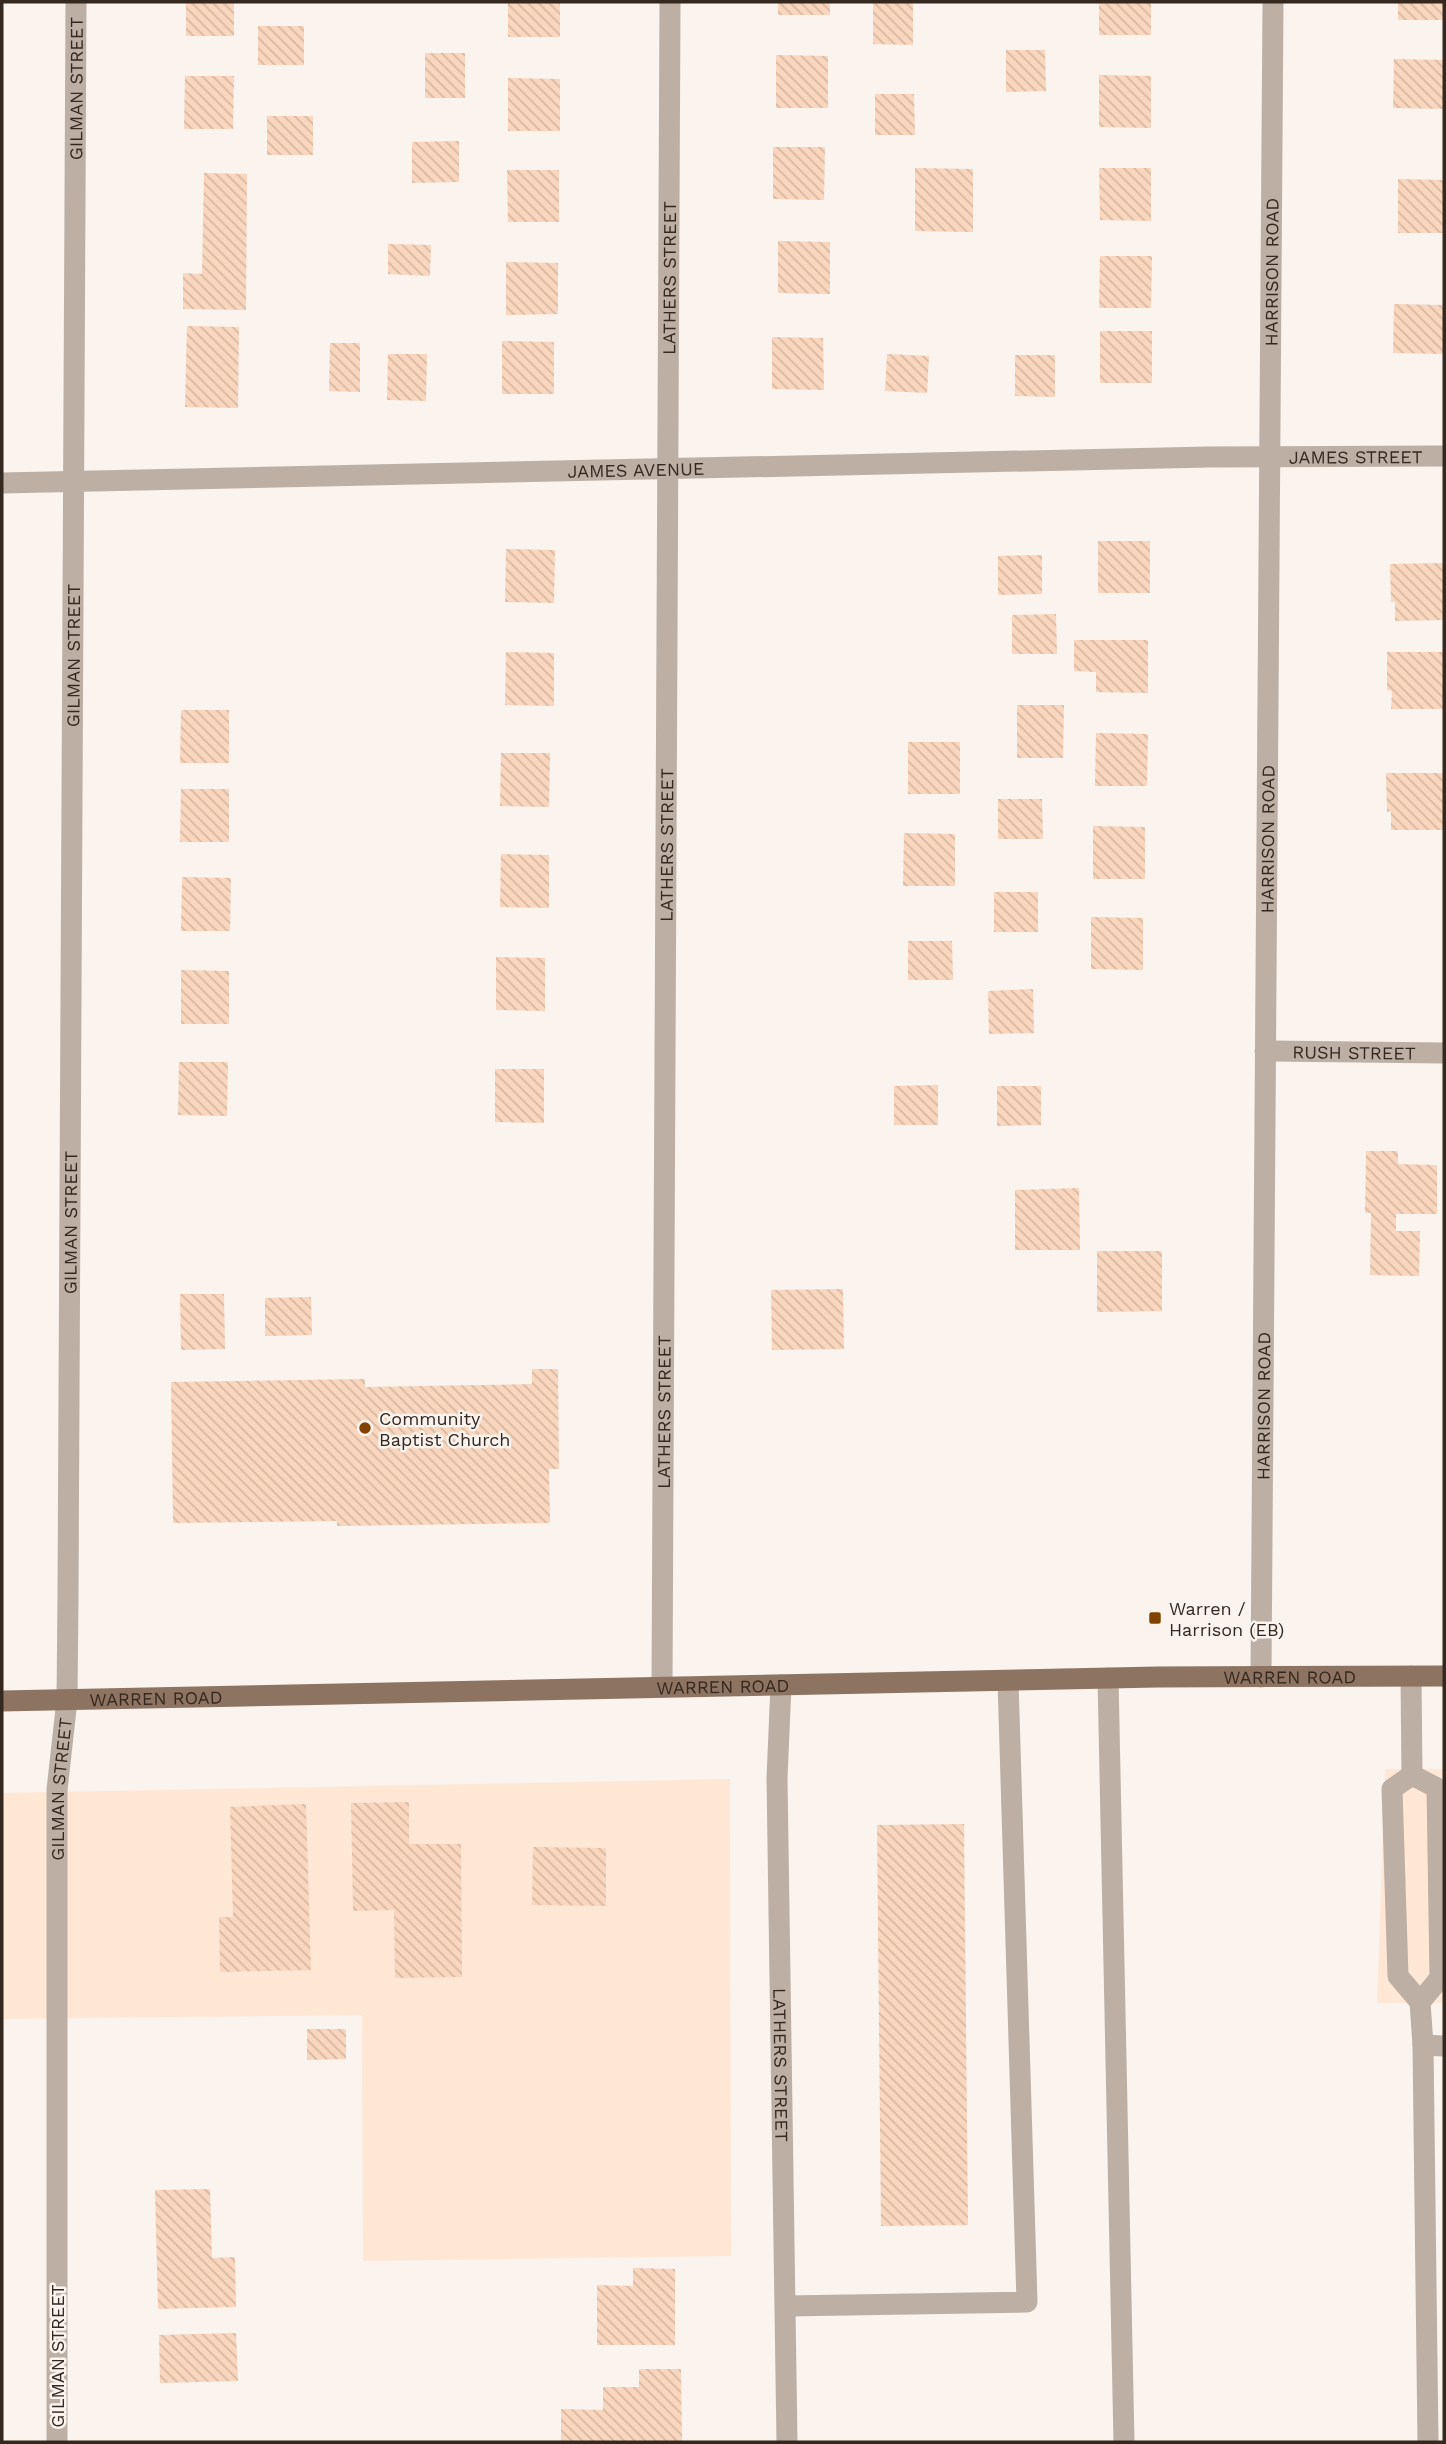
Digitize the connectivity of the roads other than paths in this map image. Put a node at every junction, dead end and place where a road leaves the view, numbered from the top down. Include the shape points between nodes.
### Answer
1 (76, 2) edge
2 (670, 2) edge
3 (1273, 2) edge
4 (1444, 456) edge
5 (1270, 458) junction
6 (666, 468) junction
7 (73, 481) junction
8 (2, 483) edge
9 (1265, 1051) junction
10 (1444, 1053) edge
11 (1261, 1676) junction
12 (1411, 1676) junction
13 (1444, 1676) edge
14 (1108, 1678) junction
15 (1007, 1681) junction
16 (781, 1685) junction
17 (662, 1687) junction
18 (66, 1700) junction
19 (2, 1702) edge
20 (1412, 1775) junction
21 (1420, 2002) junction
22 (1423, 2045) junction
23 (1444, 2046) edge
24 (786, 2305) junction
25 (57, 2442) edge
26 (788, 2442) edge
27 (1124, 2442) edge
28 (1428, 2442) edge

1 - 7 street, GILMAN STREET
2 - 6 street, LATHERS STREET
3 - 5 street, HARRISON ROAD
4 - 5 street, JAMES STREET
5 - 6 street, JAMES AVENUE
5 - 9 street, HARRISON ROAD
6 - 7 street, JAMES AVENUE
6 - 17 street, LATHERS STREET
7 - 8 street, JAMES AVENUE
7 - 18 street, GILMAN STREET
9 - 10 street, RUSH STREET
9 - 11 street, HARRISON ROAD
11 - 12 main road, WARREN ROAD
11 - 14 main road, WARREN ROAD
12 - 13 main road, WARREN ROAD
12 - 20 street
14 - 15 main road, WARREN ROAD
14 - 27 street
15 - 16 main road, WARREN ROAD
15 - 24 street via 1027,2302
16 - 17 main road, WARREN ROAD
16 - 24 street, LATHERS STREET via 777,1778
17 - 18 main road, WARREN ROAD
18 - 19 main road, WARREN ROAD
18 - 25 street, GILMAN STREET via 57,1790
20 - 21 street via 1392,1789 1398,1976
20 - 21 street via 1437,1788 1440,1978
21 - 22 street
22 - 23 street
22 - 28 street
24 - 26 street, LATHERS STREET

